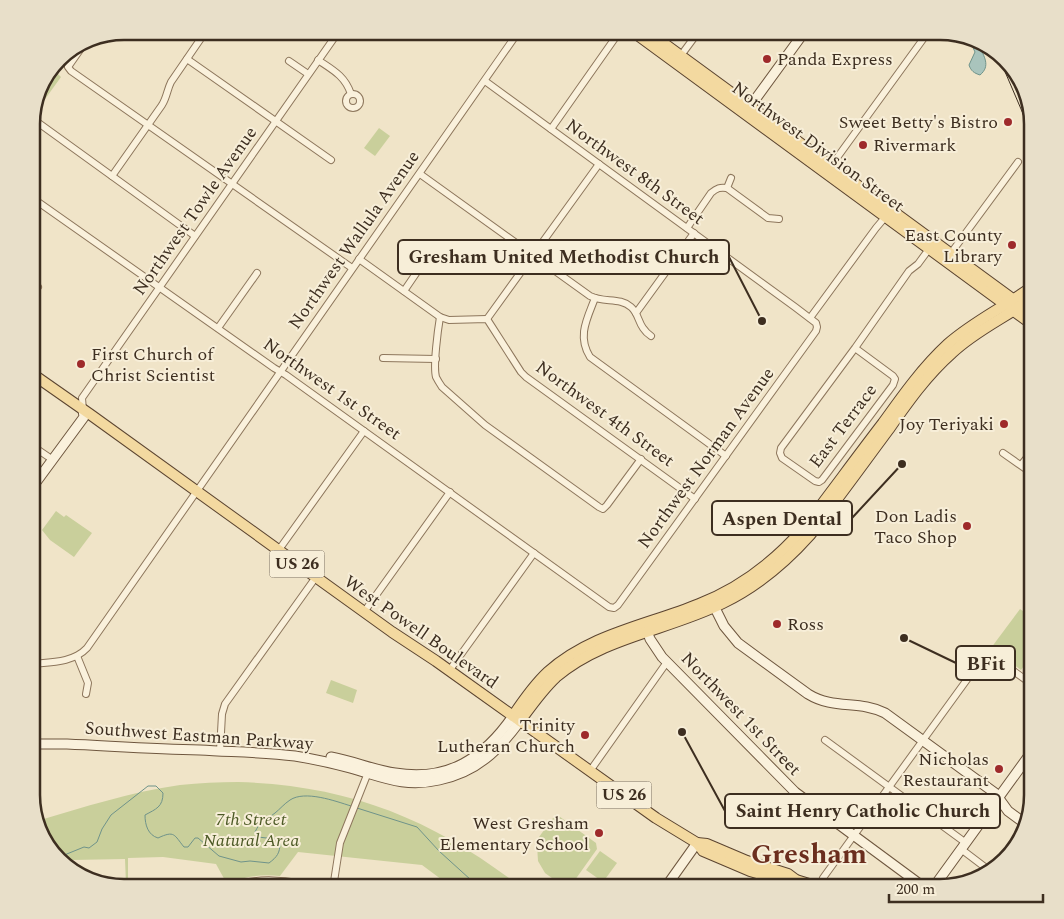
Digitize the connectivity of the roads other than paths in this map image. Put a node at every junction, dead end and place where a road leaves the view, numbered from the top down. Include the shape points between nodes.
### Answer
1 (200, 40) edge
2 (332, 40) edge
3 (513, 40) edge
4 (614, 40) edge
5 (646, 40) edge
6 (657, 40) edge
7 (692, 40) edge
8 (798, 40) edge
9 (922, 40) edge
10 (76, 56) edge
11 (187, 58) junction
12 (289, 60) dead end
13 (318, 60) junction
14 (678, 60) junction
15 (308, 74) junction
16 (485, 80) junction
17 (351, 94) dead end
18 (747, 110) junction
19 (275, 121) junction
20 (149, 124) junction
21 (40, 125) edge
22 (551, 129) junction
23 (331, 160) dead end
24 (1018, 162) dead end
25 (599, 164) junction
26 (831, 166) junction
27 (420, 174) junction
28 (112, 176) junction
29 (731, 178) dead end
30 (232, 184) junction
31 (727, 188) junction
32 (40, 203) edge
33 (888, 214) junction
34 (780, 220) dead end
35 (687, 228) junction
36 (694, 233) junction
37 (195, 236) junction
38 (928, 249) junction
39 (951, 253) junction
40 (534, 255) junction
41 (359, 259) junction
42 (352, 268) junction
43 (419, 269) dead end
44 (257, 273) dead end
45 (159, 287) junction
46 (404, 291) junction
47 (1024, 295) edge
48 (595, 298) junction
49 (1024, 301) edge
50 (1013, 305) junction
51 (1024, 310) edge
52 (636, 312) junction
53 (1024, 316) edge
54 (440, 317) junction
55 (487, 319) junction
56 (813, 320) junction
57 (218, 328) junction
58 (651, 336) dead end
59 (855, 348) junction
60 (383, 358) dead end
61 (436, 359) junction
62 (280, 371) junction
63 (40, 379) edge
64 (83, 410) junction
65 (364, 431) junction
66 (40, 451) edge
67 (1003, 453) dead end
68 (726, 456) junction
69 (641, 459) junction
70 (52, 460) junction
71 (1024, 461) edge
72 (1021, 465) junction
73 (1024, 467) edge
74 (40, 477) edge
75 (197, 492) junction
76 (450, 492) junction
77 (695, 499) junction
78 (278, 550) junction
79 (534, 553) junction
80 (316, 577) junction
81 (712, 603) junction
82 (614, 608) joint
83 (364, 612) junction
84 (646, 628) junction
85 (77, 656) junction
86 (667, 662) junction
87 (40, 663) edge
88 (449, 671) junction
89 (1024, 679) edge
90 (86, 694) dead end
91 (516, 719) junction
92 (40, 738) edge
93 (825, 740) dead end
94 (923, 740) junction
95 (40, 744) edge
96 (220, 749) junction
97 (1024, 764) edge
98 (369, 770) junction
99 (590, 771) junction
100 (889, 787) junction
101 (998, 797) junction
102 (1020, 820) edge
103 (854, 835) junction
104 (697, 843) junction
105 (963, 846) junction
106 (984, 866) edge
107 (335, 879) edge
108 (671, 879) edge
109 (795, 879) edge
110 (823, 879) edge
111 (913, 879) edge
112 (939, 879) edge

1 - 11 street
2 - 13 street, Northwest Towle Avenue
3 - 16 street, Northwest Wallula Avenue
4 - 22 street
5 - 14 main road, Northwest Division Street
6 - 14 main road, Northwest Division Street
7 - 14 street
8 - 18 street
9 - 26 street
10 - 20 street via 68,67 72,71
11 - 19 street
11 - 20 street
12 - 15 street
13 - 15 street, Northwest Towle Avenue
13 - 17 street via 341,76
14 - 18 main road, Northwest Division Street
15 - 19 street, Northwest Towle Avenue
16 - 22 street, Northwest 8th Street
16 - 27 street, Northwest Wallula Avenue
18 - 26 main road, Northwest Division Street
18 - 33 main road, Northwest Division Street
19 - 23 street
19 - 30 street, Northwest Towle Avenue
20 - 28 street
20 - 30 street
21 - 28 street
22 - 25 street, Northwest 8th Street
24 - 39 street
25 - 35 street, Northwest 8th Street
25 - 40 street
26 - 33 main road, Northwest Division Street
27 - 40 street
27 - 41 street, Northwest Wallula Avenue
28 - 37 street
29 - 31 street
30 - 37 street, Northwest Towle Avenue
30 - 42 street
31 - 34 street via 768,218
31 - 35 street via 716,188
32 - 45 street, Northwest 1st Street
33 - 38 main road, Northwest Division Street
33 - 39 main road, Northwest Division Street
33 - 56 street, Northwest Norman Avenue
35 - 36 street, Northwest 8th Street
36 - 52 street
36 - 56 street, Northwest 8th Street
37 - 45 street, Northwest Towle Avenue
38 - 50 main road, Northwest Division Street
38 - 59 street, East Terrace
39 - 50 main road, Northwest Division Street
40 - 48 street
40 - 55 street
41 - 42 street, Northwest Wallula Avenue
41 - 46 street
42 - 62 street, Northwest Wallula Avenue
43 - 46 street
44 - 57 street
45 - 57 street, Northwest 1st Street
45 - 64 street, Northwest Towle Avenue via 82,398
46 - 54 street
47 - 50 main road
48 - 52 street via 621,302
48 - 68 street via 583,334 584,346 590,357
49 - 50 main road
50 - 51 main road, Northwest Division Street
50 - 53 main road, Northwest Division Street
50 - 81 main road via 953,351 920,386 817,526 794,552 738,595
52 - 58 street via 642,327
54 - 55 street via 449,320
54 - 61 street
55 - 69 street, Northwest 4th Street via 526,377
56 - 68 street, Northwest Norman Avenue via 816,331
57 - 62 street, Northwest 1st Street
59 - 59 street, East Terrace via 895,379 822,480 815,482 782,458 781,448
60 - 61 street
61 - 69 street via 435,371 442,387 485,425 603,509
62 - 65 street, Northwest 1st Street
62 - 75 street, Northwest Wallula Avenue
63 - 64 main road, West Powell Boulevard / US 26
64 - 70 street via 84,417
64 - 75 main road, West Powell Boulevard / US 26
65 - 76 street, Northwest 1st Street
65 - 78 street
66 - 70 street
67 - 72 street
68 - 77 street, Northwest Norman Avenue
69 - 77 street, Northwest 4th Street
70 - 74 street
71 - 72 street
72 - 73 street
75 - 78 main road, West Powell Boulevard / US 26
75 - 85 street, Northwest Wallula Avenue via 87,648
76 - 79 street, Northwest 1st Street
76 - 83 street
77 - 82 street, Northwest Norman Avenue
78 - 80 main road, West Powell Boulevard / US 26
79 - 82 street, Northwest 1st Street via 609,608
79 - 88 street
80 - 83 main road, West Powell Boulevard / US 26
80 - 96 street via 225,704
81 - 84 main road
81 - 94 street via 738,643 808,694 834,704 873,708
83 - 88 main road, West Powell Boulevard / US 26
84 - 86 street, Northwest 1st Street via 654,646
84 - 91 main road via 592,643 568,657 536,685
85 - 87 street
85 - 90 street via 88,682
86 - 99 street
86 - 103 street, Northwest 1st Street via 791,788
88 - 91 main road, West Powell Boulevard / US 26
89 - 94 street via 987,652
91 - 98 street, Southwest Eastman Parkway via 486,748 467,762 450,769 414,775
91 - 99 main road, West Powell Boulevard / US 26
92 - 96 street, Southwest Eastman Parkway
93 - 100 street
94 - 100 street
94 - 101 street
95 - 96 street, Southwest Eastman Parkway
96 - 98 street, Southwest Eastman Parkway via 295,751 334,758
97 - 101 street
98 - 107 street via 338,849
99 - 104 main road, West Powell Boulevard / US 26
100 - 103 street
100 - 105 street
101 - 102 street
101 - 105 street
103 - 110 street
103 - 111 street, Northwest 1st Street
104 - 108 street
104 - 109 main road, West Powell Boulevard / US 26 via 708,844
105 - 106 street
105 - 112 street

